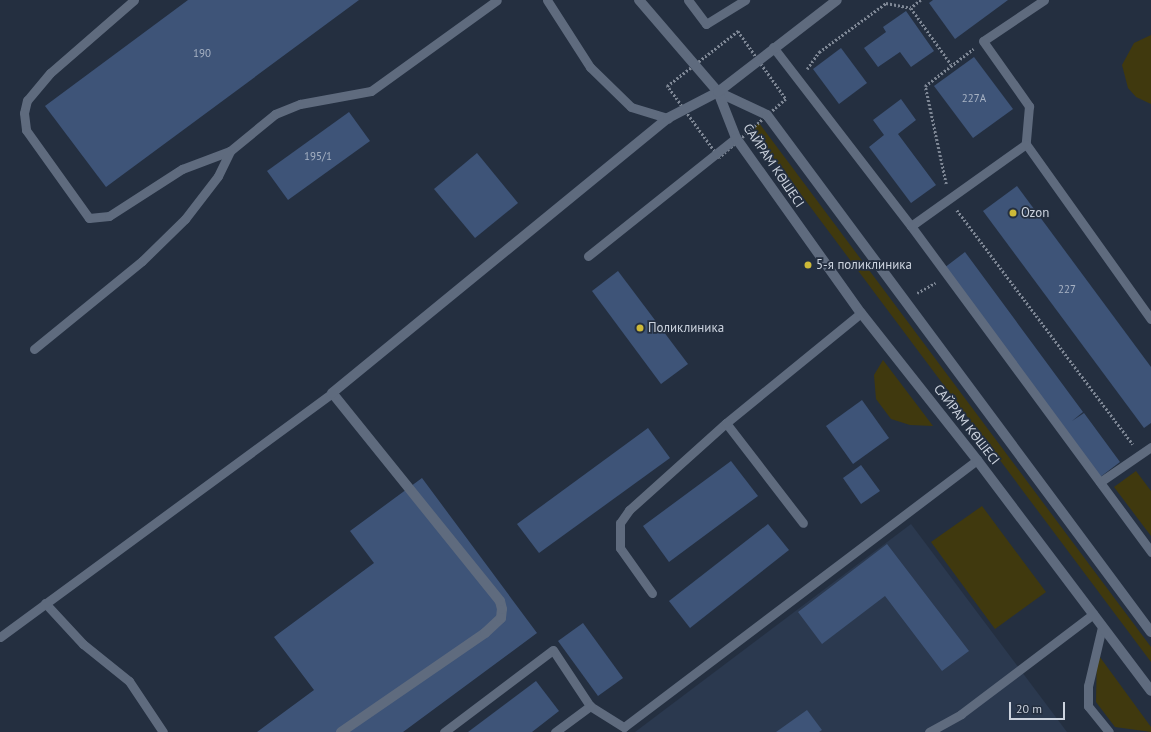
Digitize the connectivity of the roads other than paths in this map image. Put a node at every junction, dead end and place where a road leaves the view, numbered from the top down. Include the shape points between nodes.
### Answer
1 (134, 0) edge
2 (497, 0) edge
3 (548, 0) edge
4 (639, 0) edge
5 (688, 0) edge
6 (745, 0) edge
7 (837, 0) edge
8 (1044, 0) edge
9 (773, 48) junction
10 (718, 92) junction
11 (668, 118) junction
12 (736, 138) junction
13 (1026, 144) junction
14 (230, 151) junction
15 (911, 226) junction
16 (588, 256) dead end
17 (861, 313) junction
18 (1151, 319) edge
19 (34, 350) dead end
20 (332, 394) junction
21 (726, 423) junction
22 (1151, 446) edge
23 (977, 460) junction
24 (1100, 482) junction
25 (803, 523) dead end
26 (1151, 552) edge
27 (652, 593) dead end
28 (45, 603) junction
29 (1093, 614) junction
30 (1102, 627) junction
31 (1151, 632) edge
32 (0, 637) edge
33 (1151, 691) edge
34 (590, 706) junction
35 (163, 732) edge
36 (341, 732) edge
37 (444, 732) edge
38 (555, 732) edge
39 (930, 732) edge
40 (1109, 732) edge

1 - 14 lane via 50,73 27,100 24,113 26,130 89,218 109,216 182,169
2 - 14 lane via 387,82 371,91 300,104 276,114
3 - 11 lane via 590,67 630,107
4 - 10 main road
5 - 6 lane via 706,24
7 - 9 main road
8 - 13 lane via 983,41 1029,106
9 - 10 main road
9 - 15 lane
10 - 11 main road
10 - 12 main road, САЙРАМ КӨШЕСІ
10 - 31 main road, САЙРАМ КӨШЕСІ via 767,115
11 - 20 main road
12 - 16 lane
12 - 17 main road, САЙРАМ КӨШЕСІ
13 - 15 lane
13 - 18 lane
14 - 19 lane via 218,176 185,219 142,261
15 - 24 lane
17 - 21 lane
17 - 23 main road, САЙРАМ КӨШЕСІ
20 - 28 lane
20 - 36 main road via 500,601 502,609 500,618 485,633
21 - 25 lane
21 - 27 lane via 629,510 620,524 620,548
22 - 24 lane
23 - 29 main road, САЙРАМ КӨШЕСІ
23 - 34 lane via 624,727
24 - 26 lane
28 - 32 lane
28 - 35 lane via 83,644 129,681
29 - 30 main road, САЙРАМ КӨШЕСІ
29 - 39 lane via 961,714
30 - 33 main road, САЙРАМ КӨШЕСІ
30 - 40 lane via 1088,686 1088,706
34 - 37 lane via 553,650
34 - 38 lane

